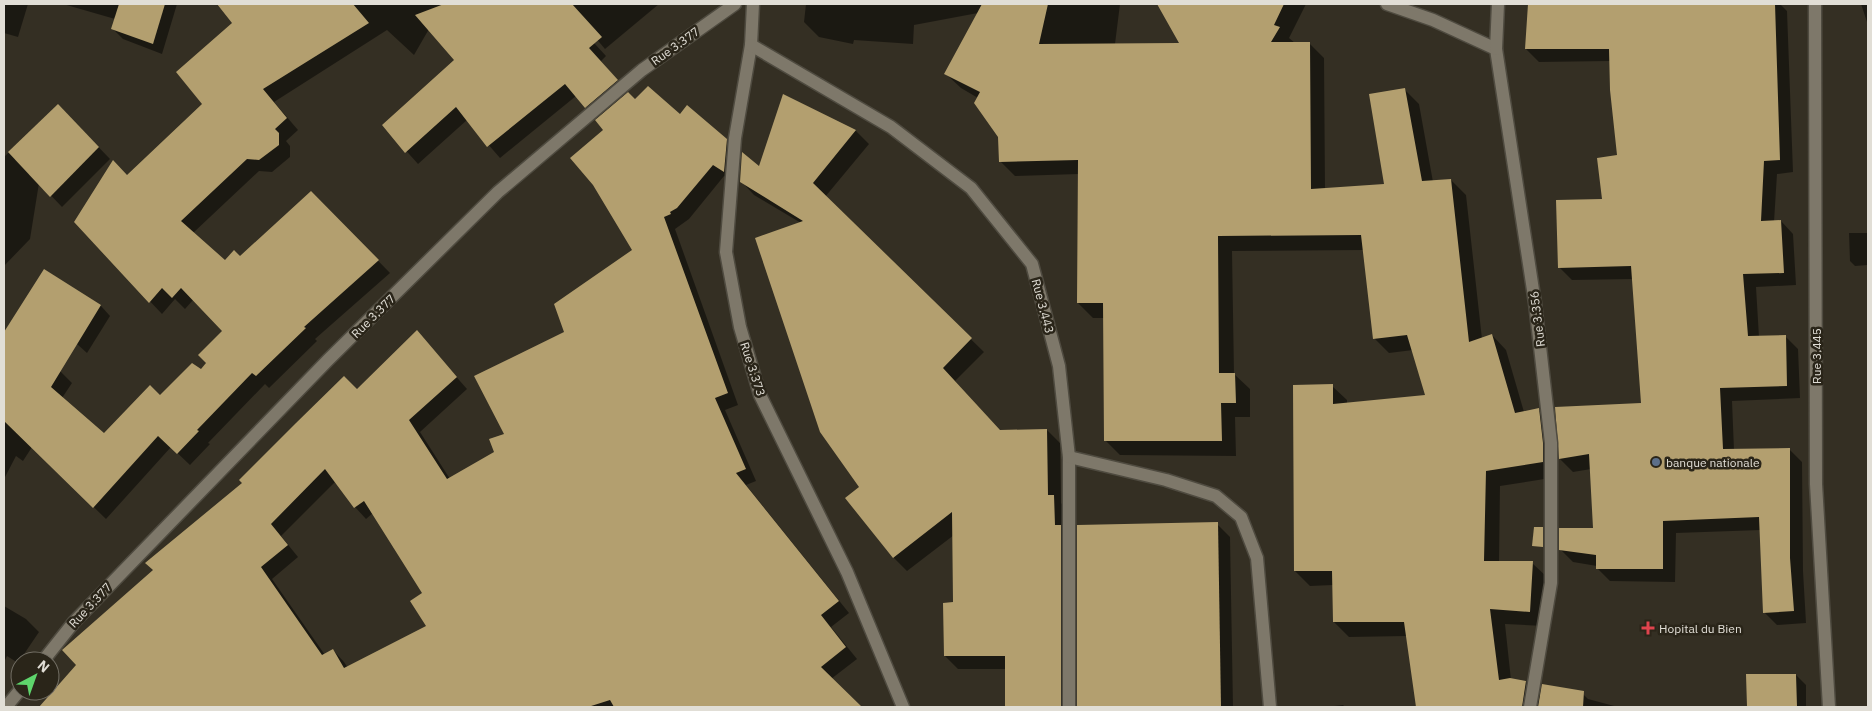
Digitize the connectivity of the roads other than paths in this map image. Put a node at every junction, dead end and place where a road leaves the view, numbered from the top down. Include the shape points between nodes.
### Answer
1 (734, 4) edge
2 (753, 4) edge
3 (1387, 4) edge
4 (1498, 4) edge
5 (1815, 4) edge
6 (751, 45) junction
7 (1496, 49) junction
8 (1069, 458) junction
9 (50, 651) edge
10 (903, 707) edge
11 (1069, 707) edge
12 (1270, 707) edge
13 (1530, 707) edge
14 (1829, 707) edge

1 - 9 street, Rue 3.377 via 642,70 498,192 328,360 108,586
2 - 6 street, Rue 3.373
3 - 7 street via 1433,20
4 - 7 street, Rue 3.356
5 - 14 street, Rue 3.445 via 1816,484
6 - 8 street, Rue 3.443 via 891,126 971,188 1032,264 1059,366
6 - 10 street, Rue 3.373 via 735,138 726,252 740,327 760,395 847,572
7 - 13 street, Rue 3.356 via 1535,303 1551,443 1551,583
8 - 11 street, Rue 3.443
8 - 12 street via 1166,480 1216,496 1241,517 1257,558

